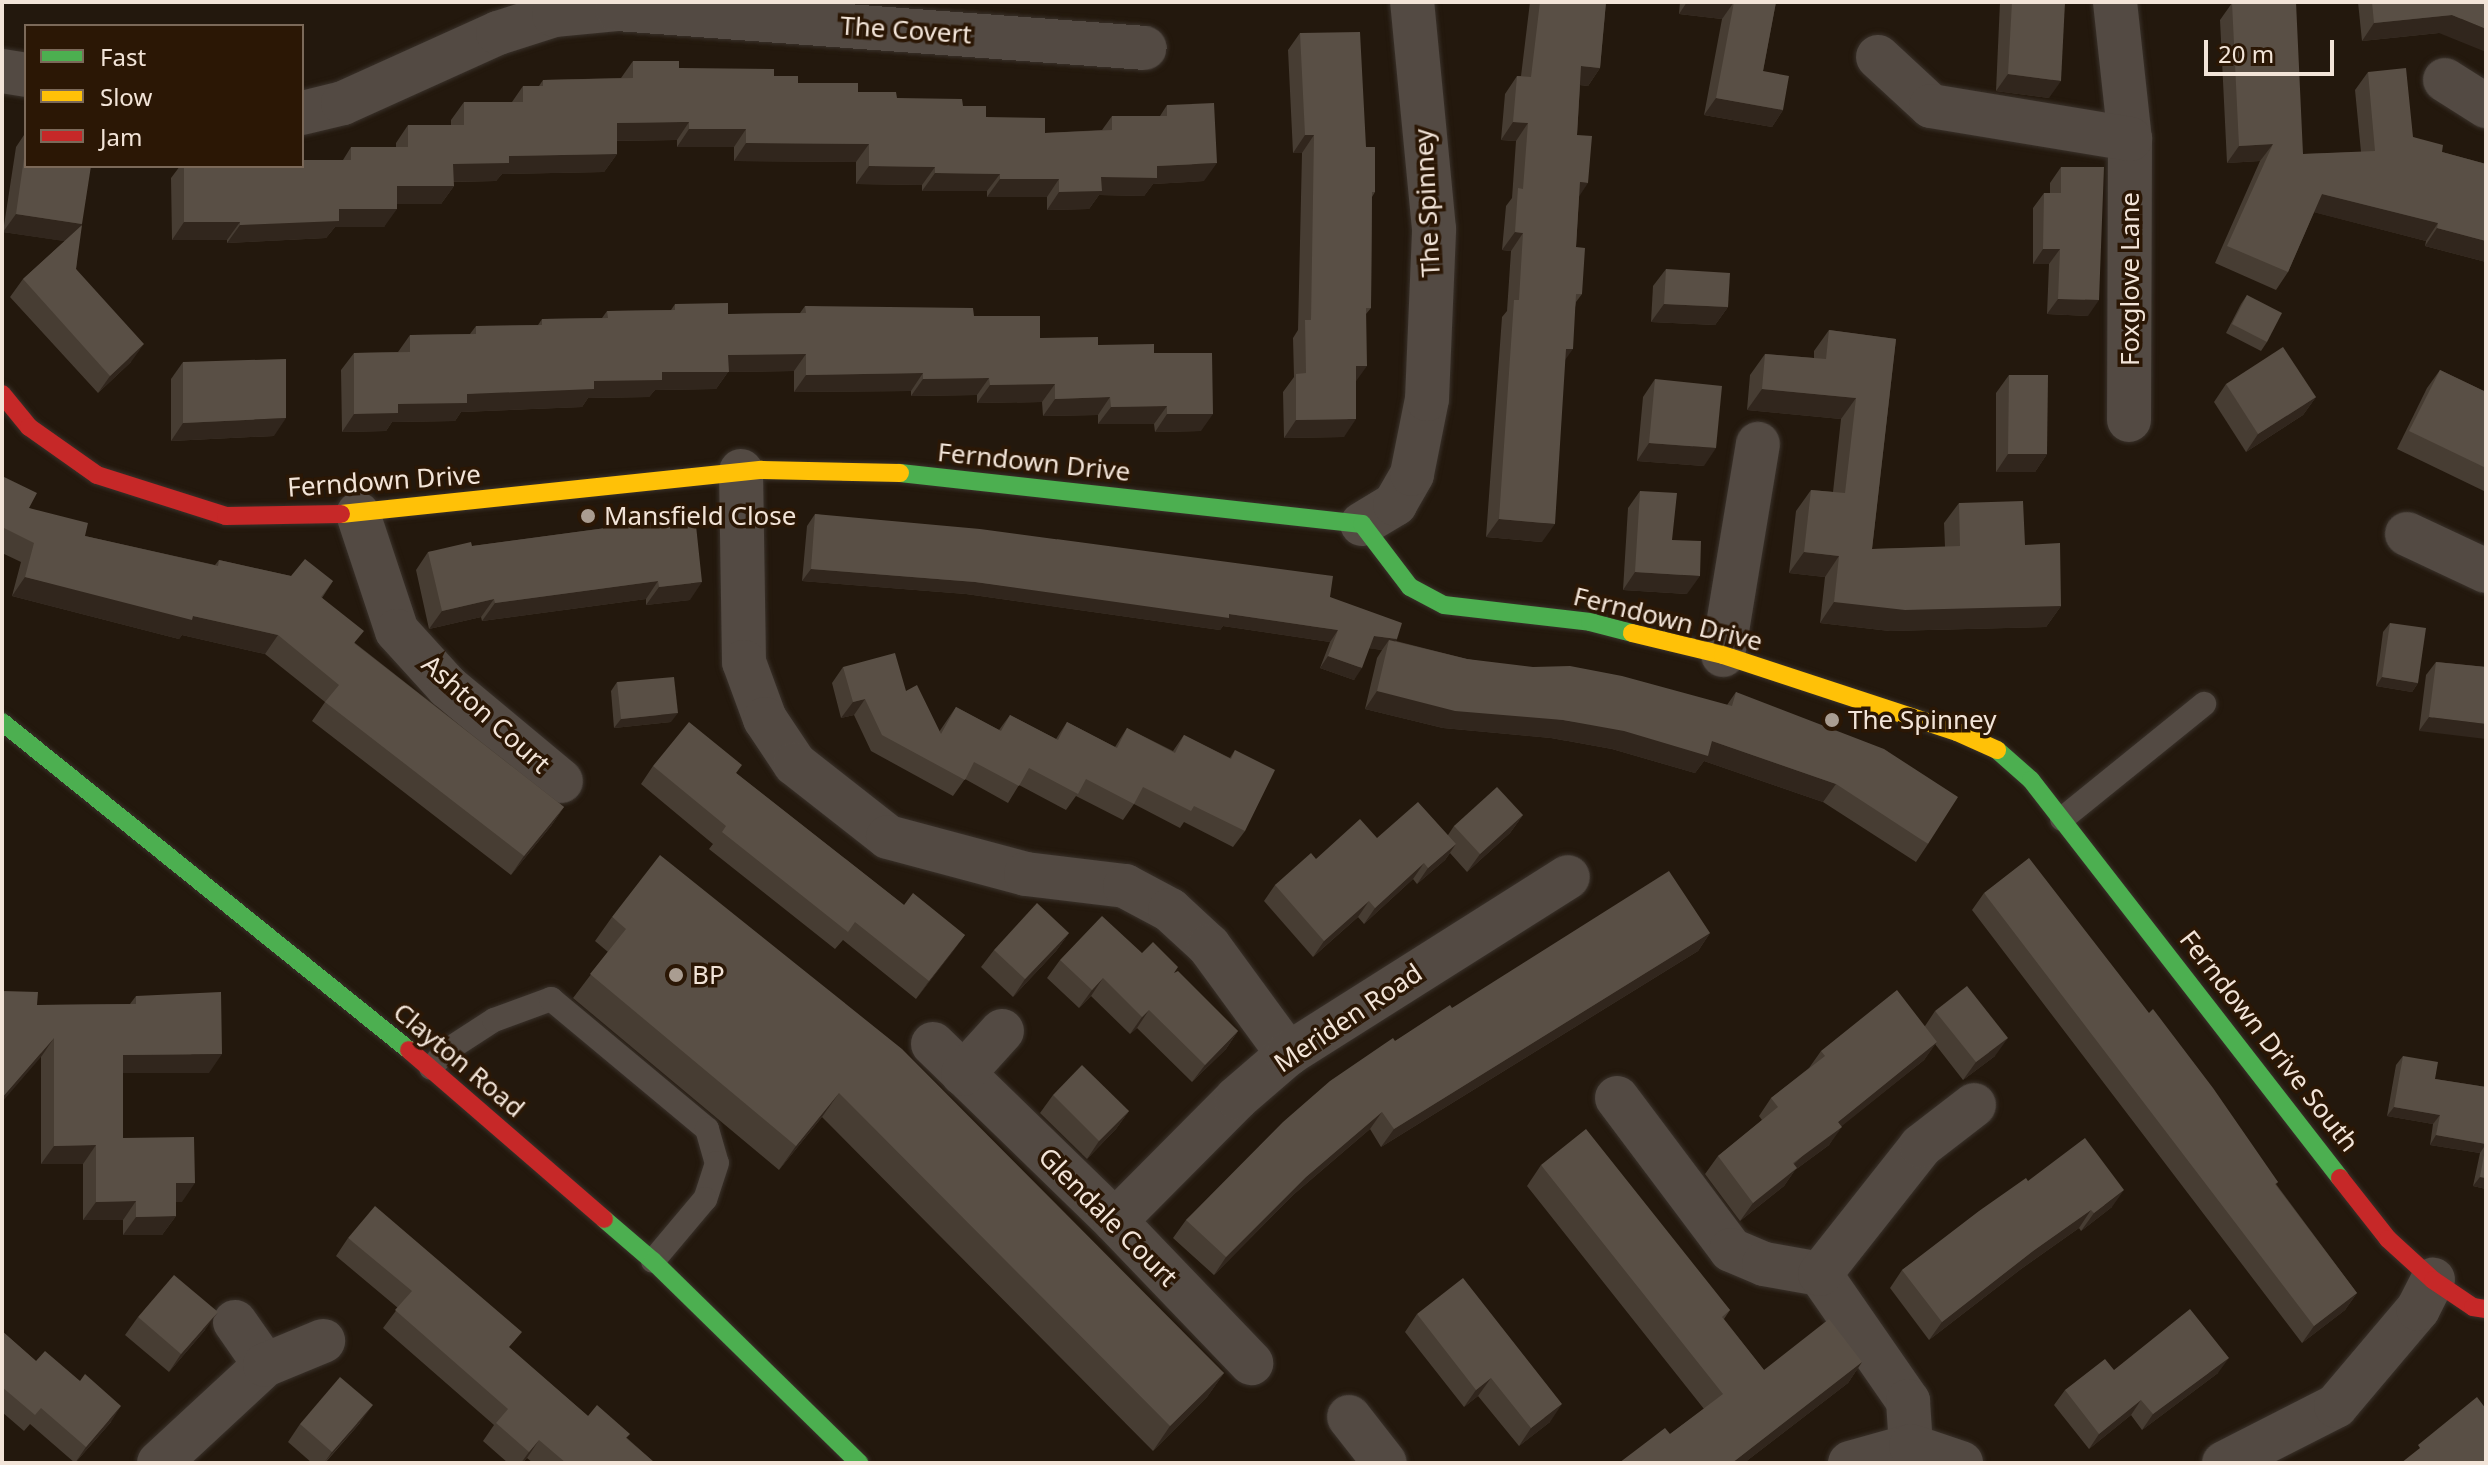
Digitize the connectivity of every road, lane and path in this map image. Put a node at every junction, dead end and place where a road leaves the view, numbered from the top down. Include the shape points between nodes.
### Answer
1 (1412, 2) edge
2 (2115, 2) edge
3 (1145, 48) dead end
4 (1878, 57) dead end
5 (2, 71) edge
6 (24, 75) edge
7 (2445, 80) dead end
8 (2486, 106) edge
9 (304, 113) edge
10 (2130, 139) junction
11 (2, 394) edge
12 (2129, 420) dead end
13 (1758, 444) dead end
14 (741, 471) junction
15 (358, 514) junction
16 (1362, 524) junction
17 (2407, 534) dead end
18 (2486, 571) edge
19 (1723, 655) junction
20 (2204, 704) dead end
21 (2, 722) edge
22 (2031, 780) joint
23 (561, 781) dead end
24 (2062, 819) junction
25 (1568, 877) dead end
26 (1002, 1031) dead end
27 (1288, 1054) junction
28 (431, 1068) junction
29 (1617, 1098) dead end
30 (1974, 1105) dead end
31 (1115, 1221) junction
32 (653, 1261) junction
33 (1820, 1274) junction
34 (2433, 1280) junction
35 (2486, 1309) edge
36 (235, 1322) dead end
37 (323, 1341) dead end
38 (1251, 1363) dead end
39 (265, 1365) junction
40 (1349, 1417) dead end
41 (1911, 1446) junction
42 (159, 1463) edge
43 (859, 1463) edge
44 (1385, 1463) edge
45 (1850, 1463) edge
46 (1961, 1463) edge
47 (2224, 1463) edge

1 - 16 street, The Spinney via 1434,229 1427,399 1412,474 1395,504
2 - 10 street, Foxglove Lane
3 - 9 street, The Covert via 617,9 554,15 498,33 343,103
4 - 10 street via 1931,106
5 - 6 street
7 - 8 street
10 - 12 street, Foxglove Lane
11 - 15 street, Ferndown Drive via 29,427 97,475 226,516
13 - 19 street
14 - 15 street, Ferndown Drive
14 - 16 street, Ferndown Drive via 889,472
14 - 27 street via 744,662 765,719 795,764 888,837 1026,874 1125,886 1170,910 1209,946
15 - 23 street, Ashton Court via 397,631 448,687
16 - 19 street, Ferndown Drive via 1410,587 1444,605 1590,622
17 - 18 street
19 - 22 street, Ferndown Drive via 1957,732 1995,749
20 - 24 lane
21 - 28 street, Clayton Road
22 - 24 street, Ferndown Drive South
24 - 34 street, Ferndown Drive South via 2388,1239
25 - 27 street, Meriden Road
26 - 31 street, Glendale Court via 948,1059
27 - 31 street, Meriden Road
28 - 32 street, Clayton Road
28 - 32 lane via 446,1051 494,1020 551,999 707,1129 717,1163 705,1199
29 - 33 street via 1731,1250 1764,1264
30 - 33 street via 1921,1146
31 - 38 street, Glendale Court
32 - 43 street, Clayton Road
33 - 41 street via 1908,1401
34 - 35 street, Ferndown Drive South via 2473,1307
34 - 47 street via 2418,1309 2336,1406
36 - 39 street
37 - 39 street
39 - 42 street
40 - 44 street
41 - 45 street
41 - 46 street

